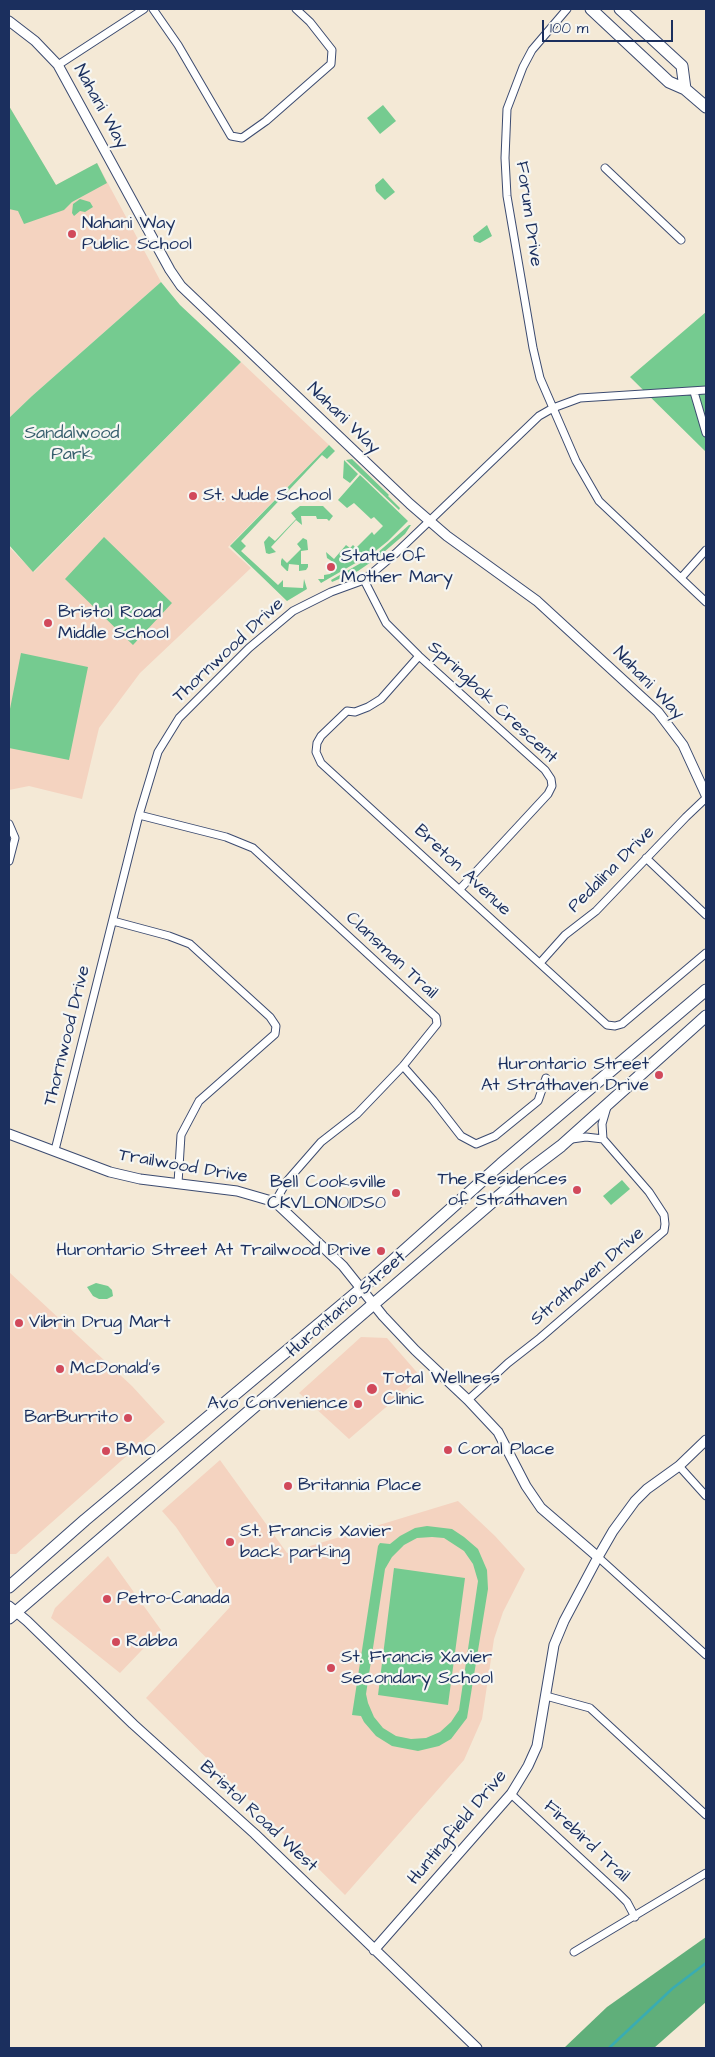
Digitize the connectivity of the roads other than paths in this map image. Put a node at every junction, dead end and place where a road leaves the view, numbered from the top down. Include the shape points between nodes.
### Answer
1 (144, 9) edge
2 (153, 9) edge
3 (296, 9) edge
4 (567, 9) edge
5 (591, 9) edge
6 (620, 9) edge
7 (9, 21) edge
8 (58, 65) junction
9 (685, 89) junction
10 (706, 107) edge
11 (605, 168) dead end
12 (681, 240) dead end
13 (706, 390) edge
14 (694, 392) junction
15 (553, 408) junction
16 (706, 433) edge
17 (429, 521) junction
18 (706, 550) edge
19 (681, 578) junction
20 (364, 580) junction
21 (706, 602) edge
22 (419, 656) junction
23 (706, 797) edge
24 (140, 815) junction
25 (9, 824) edge
26 (646, 858) junction
27 (9, 861) edge
28 (460, 889) junction
29 (706, 915) edge
30 (113, 921) junction
31 (706, 953) edge
32 (540, 963) junction
33 (706, 990) edge
34 (706, 1016) edge
35 (403, 1066) junction
36 (546, 1078) dead end
37 (609, 1103) junction
38 (9, 1134) edge
39 (603, 1139) junction
40 (561, 1146) junction
41 (54, 1150) junction
42 (178, 1183) junction
43 (276, 1202) junction
44 (362, 1288) junction
45 (374, 1304) junction
46 (468, 1400) junction
47 (706, 1440) edge
48 (679, 1466) junction
49 (706, 1496) edge
50 (598, 1557) junction
51 (9, 1587) edge
52 (11, 1612) edge
53 (706, 1655) edge
54 (546, 1696) junction
55 (512, 1794) junction
56 (706, 1814) edge
57 (706, 1873) edge
58 (635, 1917) junction
59 (374, 1950) junction
60 (574, 1952) dead end
61 (477, 2048) edge

1 - 8 street
2 - 3 street via 232,136 242,138 331,64 332,50
4 - 15 street, Forum Drive via 537,43 522,67 506,109 507,196 533,348 540,378
5 - 9 main road via 669,82
6 - 9 main road via 682,66
7 - 8 street, Nahani Way
8 - 17 street, Nahani Way via 181,286
9 - 10 main road
11 - 12 street
13 - 14 street, Thornwood Drive
14 - 15 street, Thornwood Drive via 580,398
14 - 16 street
15 - 17 street, Thornwood Drive via 539,416
15 - 19 street, Forum Drive via 598,501
17 - 20 street, Thornwood Drive
17 - 23 street, Nahani Way via 537,601 658,712 684,745
18 - 19 street
19 - 21 street, Forum Drive
20 - 22 street, Springbok Crescent via 386,622
20 - 24 street, Thornwood Drive via 293,610 249,648 179,718 158,752
22 - 28 street, Springbok Crescent via 551,779 548,794
22 - 28 street, Breton Avenue via 381,699 356,712 342,714 321,736 316,752 321,763
23 - 26 street, Pedalina Drive
24 - 30 street, Thornwood Drive
24 - 35 street, Clansman Trail via 226,837 254,848 436,1017 437,1024
25 - 27 street via 15,838
26 - 29 street
26 - 32 street, Pedalina Drive
28 - 32 street, Breton Avenue
30 - 41 street, Thornwood Drive
30 - 42 street via 190,944 276,1026 275,1034 199,1101 181,1134
31 - 32 street, Breton Avenue via 622,1024 615,1026 605,1024
33 - 44 main road, Hurontario Street via 508,1158
34 - 37 main road, Hurontario Street
35 - 36 street via 461,1136 476,1144 495,1136 538,1101
35 - 43 street, Clansman Trail via 357,1114 321,1142 287,1181
37 - 39 street via 603,1115
37 - 40 main road, Hurontario Street
38 - 41 street, Trailwood Drive
39 - 40 street via 575,1138
39 - 46 street, Strathaven Drive via 649,1192 664,1215 664,1231 508,1362
40 - 45 main road, Hurontario Street
41 - 42 street, Trailwood Drive via 110,1172
42 - 43 street, Trailwood Drive via 237,1191
43 - 44 street, Trailwood Drive
44 - 45 street, Trailwood Drive
44 - 51 main road, Hurontario Street
45 - 46 street, Trailwood Drive via 425,1360
45 - 52 main road, Hurontario Street
46 - 50 street, Trailwood Drive via 498,1432 541,1508
47 - 48 street, Huntingfield Drive
48 - 49 street
48 - 50 street, Huntingfield Drive via 647,1489 626,1511
50 - 53 street
50 - 54 street, Huntingfield Drive via 554,1645
52 - 59 street, Bristol Road West via 255,1834
54 - 55 street, Huntingfield Drive via 537,1746
54 - 56 street via 590,1708
55 - 58 street, Firebird Trail via 627,1902
55 - 59 street, Huntingfield Drive
57 - 58 street
58 - 60 street
59 - 61 street, Bristol Road West

